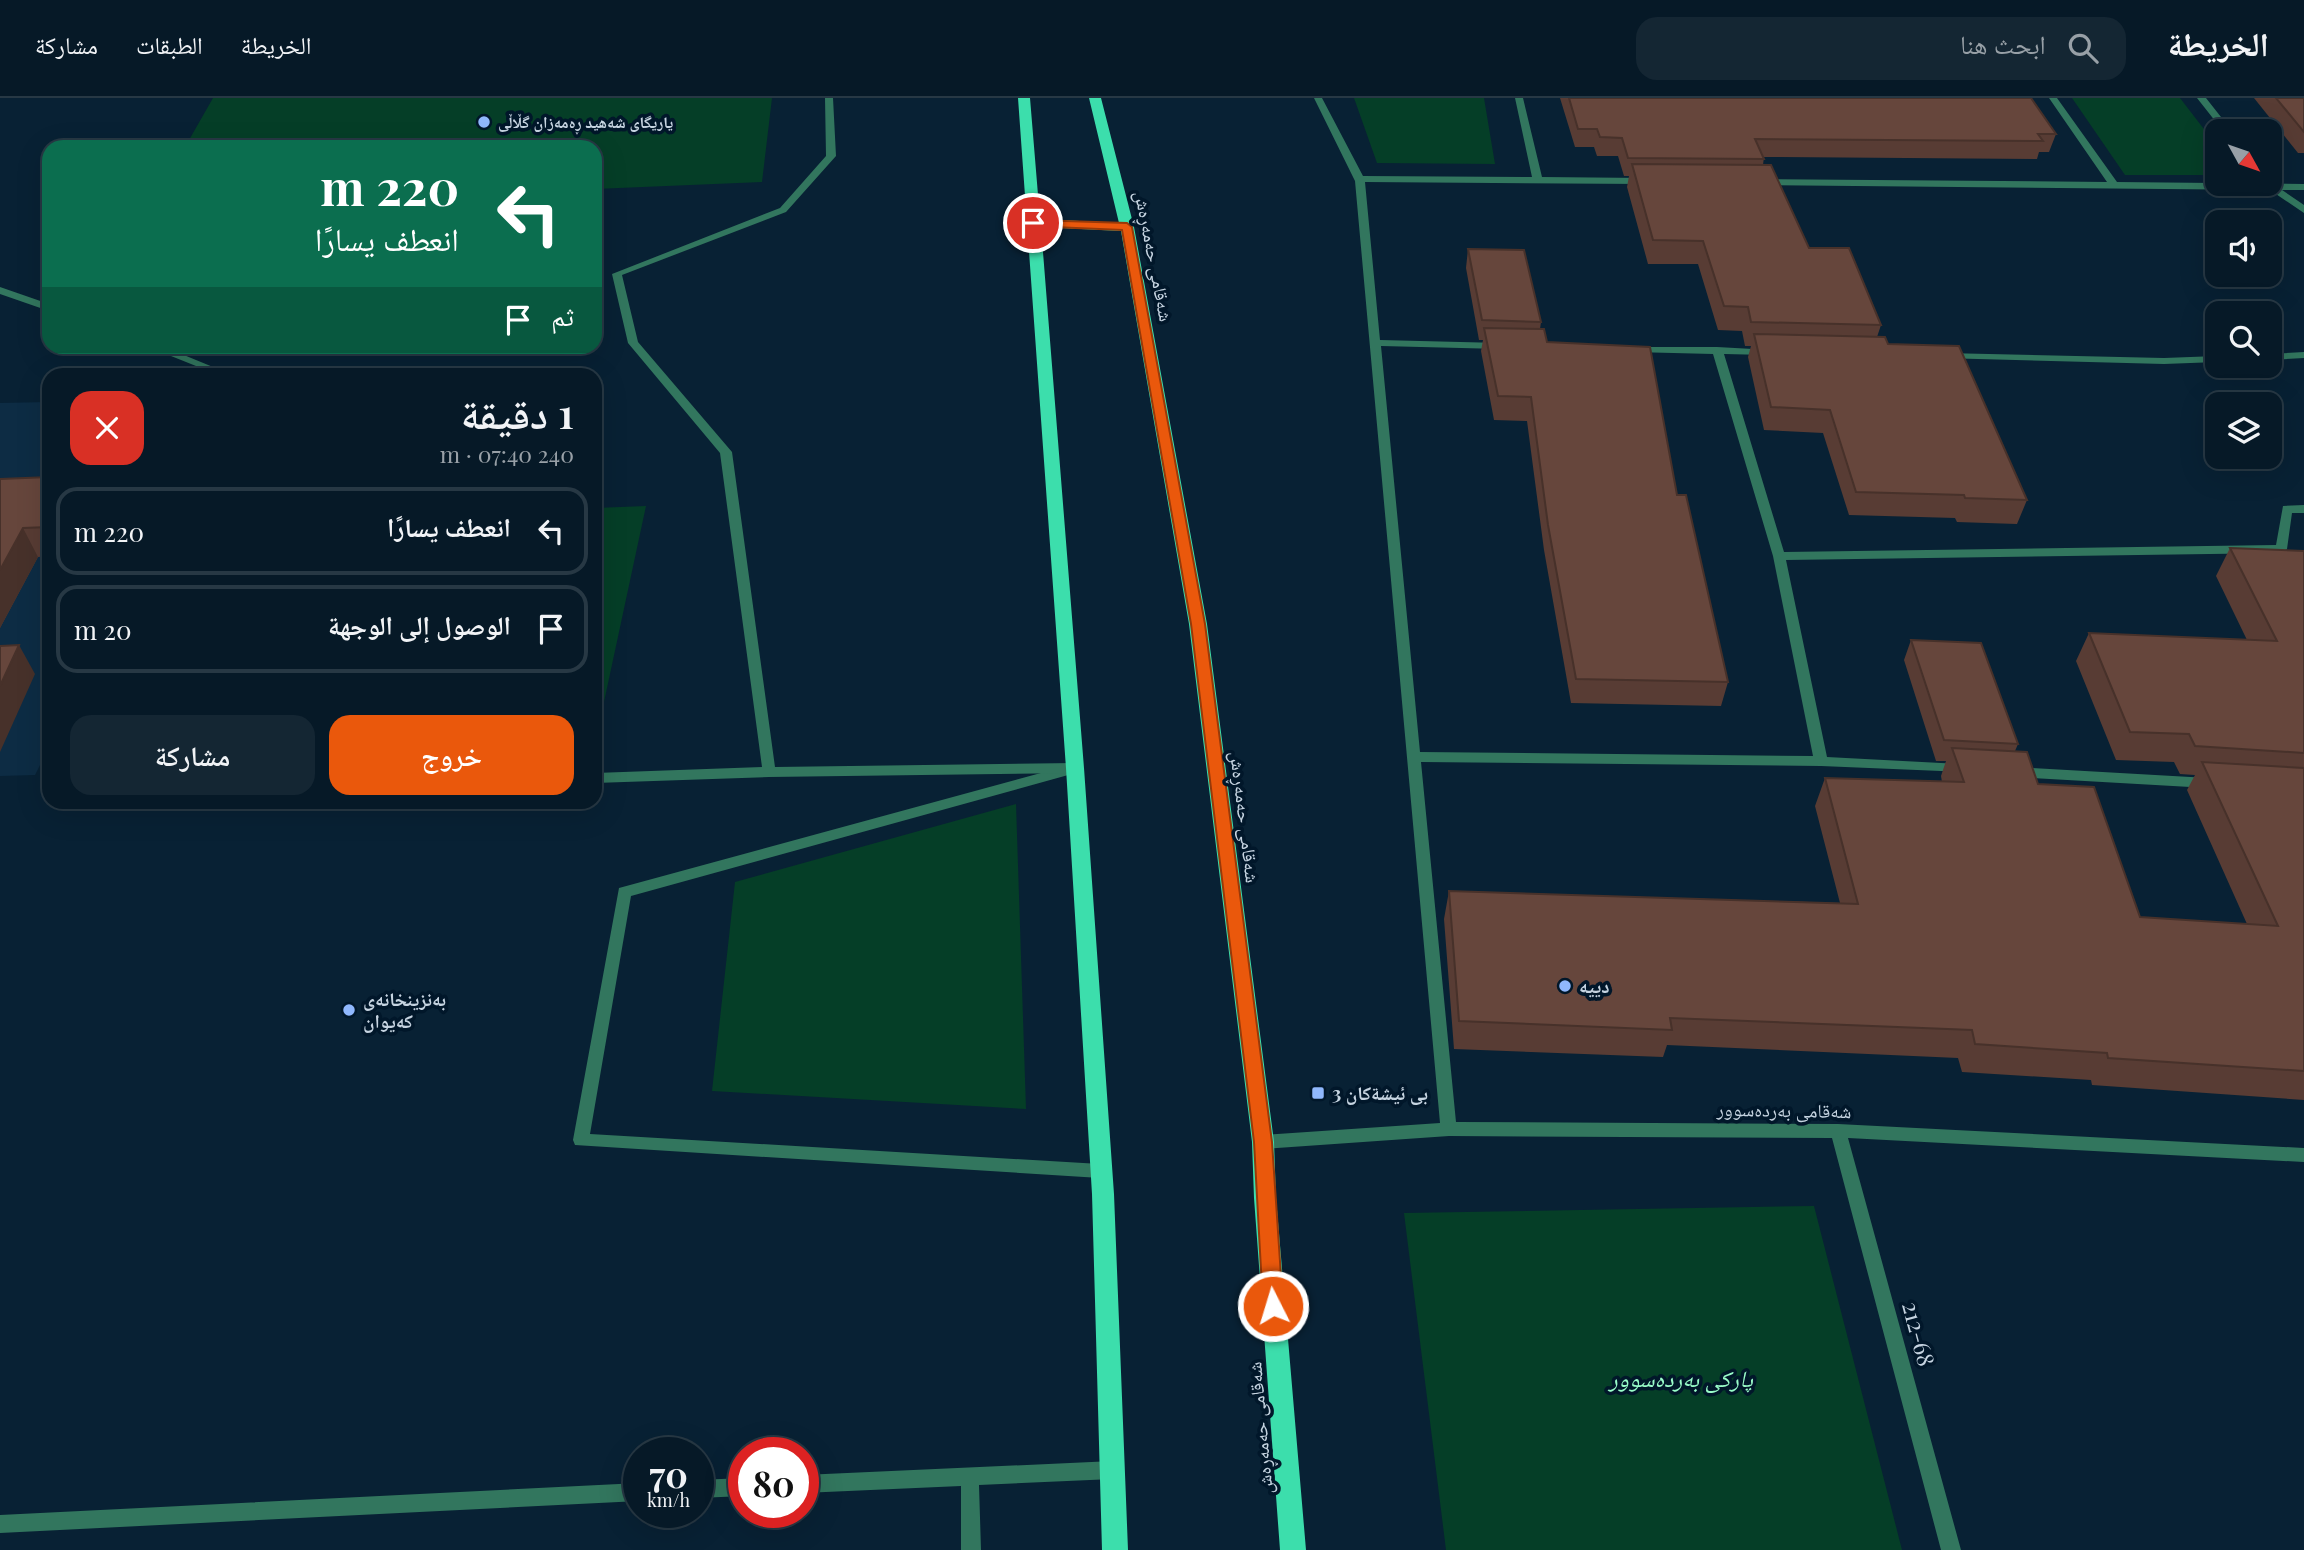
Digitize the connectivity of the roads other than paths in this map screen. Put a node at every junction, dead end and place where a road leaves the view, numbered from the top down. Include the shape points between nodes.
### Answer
1 (829, 98) edge
2 (1024, 98) edge
3 (1095, 98) edge
4 (1318, 98) edge
5 (1519, 98) edge
6 (2053, 98) edge
7 (2201, 98) edge
8 (2218, 119) edge
9 (1359, 179) junction
10 (1538, 181) junction
11 (1661, 182) edge
12 (1744, 182) edge
13 (2205, 185) edge
14 (2114, 186) junction
15 (2282, 186) edge
16 (2304, 187) edge
17 (2282, 193) edge
18 (2304, 210) edge
19 (1033, 223) junction
20 (1127, 227) junction
21 (0, 290) edge
22 (42, 305) edge
23 (1376, 343) junction
24 (1512, 346) edge
25 (1621, 348) edge
26 (1717, 351) junction
27 (1773, 352) edge
28 (172, 354) edge
29 (1926, 355) edge
30 (2304, 355) edge
31 (2282, 356) edge
32 (2205, 359) edge
33 (209, 368) edge
34 (2304, 509) edge
35 (1779, 556) junction
36 (1415, 757) junction
37 (1821, 761) junction
38 (1075, 768) junction
39 (1973, 770) edge
40 (769, 772) junction
41 (2001, 772) edge
42 (602, 778) edge
43 (2221, 784) edge
44 (1448, 1129) junction
45 (1838, 1131) junction
46 (1263, 1142) junction
47 (2304, 1154) edge
48 (1100, 1171) junction
49 (1113, 1470) junction
50 (970, 1475) junction
51 (819, 1483) edge
52 (623, 1493) edge
53 (0, 1524) edge
54 (971, 1550) edge
55 (1115, 1550) edge
56 (1293, 1550) edge
57 (1951, 1550) edge

1 - 40 street via 831,156 783,210 617,274 633,343 726,452
2 - 19 highway
3 - 20 highway, شەقامی حەمەڕەش
4 - 9 street
5 - 10 street
6 - 14 street
7 - 8 street
9 - 10 street
9 - 23 street
10 - 11 street
12 - 14 street
13 - 14 street
15 - 16 street
17 - 18 street
19 - 20 highway
19 - 38 highway
20 - 46 highway, شەقامی حەمەڕەش via 1198,624
21 - 22 street
23 - 24 street
23 - 36 street
25 - 26 street
26 - 27 street
26 - 35 street
28 - 33 street
29 - 32 street
30 - 31 street
34 - 35 street via 2287,509 2281,549
35 - 37 street
36 - 37 street
36 - 44 street
37 - 39 street
38 - 40 street
38 - 48 highway
38 - 48 street via 624,892 581,1140
40 - 42 street
41 - 43 street
44 - 45 street, شەقامی بەردەسوور
44 - 46 street, شەقامی بەردەسوور
45 - 47 street, شەقامی بەردەسوور
45 - 57 street, 212-68
46 - 56 highway, شەقامی حەمەڕەش
48 - 49 highway
49 - 50 street
49 - 55 highway
50 - 51 street
50 - 54 street
52 - 53 street

